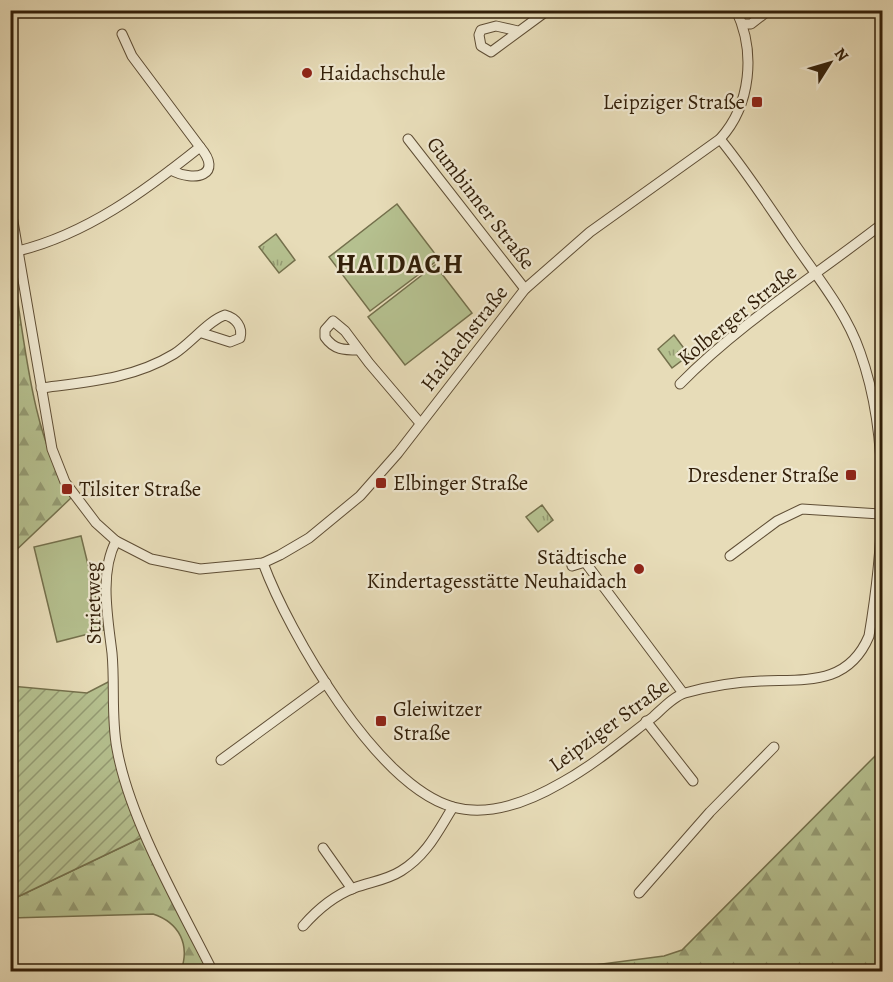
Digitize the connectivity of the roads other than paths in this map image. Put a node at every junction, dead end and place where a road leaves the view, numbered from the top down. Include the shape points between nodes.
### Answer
1 (548, 10) edge
2 (736, 10) edge
3 (769, 10) edge
4 (743, 24) junction
5 (518, 31) dead end
6 (123, 34) dead end
7 (408, 139) dead end
8 (720, 139) junction
9 (200, 147) junction
10 (171, 170) junction
11 (10, 204) edge
12 (882, 224) edge
13 (18, 251) junction
14 (816, 275) junction
15 (525, 289) junction
16 (202, 333) dead end
17 (359, 350) dead end
18 (681, 384) dead end
19 (41, 388) junction
20 (420, 423) junction
21 (880, 514) junction
22 (116, 541) junction
23 (730, 556) dead end
24 (263, 563) junction
25 (572, 566) dead end
26 (326, 683) junction
27 (683, 693) junction
28 (646, 722) junction
29 (774, 747) dead end
30 (221, 760) dead end
31 (693, 781) dead end
32 (453, 807) junction
33 (323, 848) dead end
34 (352, 889) junction
35 (639, 893) dead end
36 (303, 926) dead end
37 (213, 972) edge

1 - 5 street
2 - 4 street, Haidachstraße
3 - 4 street via 752,24
4 - 8 street, Haidachstraße via 748,58 744,97 730,128
6 - 9 street via 132,56
7 - 15 street, Gumbinner Straße
8 - 14 street, Leipziger Straße
8 - 15 street, Haidachstraße via 590,232
9 - 10 street
9 - 10 street via 208,158 204,175 197,178
10 - 13 street via 91,224
11 - 13 street, Strietweg
12 - 14 street, Kolberger Straße
13 - 19 street, Strietweg
14 - 18 street, Kolberger Straße via 699,365
14 - 21 street, Leipziger Straße via 849,328 871,388 879,437
15 - 20 street, Haidachstraße
16 - 19 street via 148,368 110,379
17 - 20 street
19 - 22 street, Strietweg via 54,456 65,482 96,523
20 - 24 street, Haidachstraße via 360,496 309,538
21 - 23 street via 802,509 777,521
21 - 27 street, Leipziger Straße via 869,636 850,664 820,679 727,683
22 - 24 street, Haidachstraße via 151,559 176,566 200,569
22 - 37 street, Strietweg via 111,551 107,591 119,762 139,819
24 - 26 street, Leipziger Straße via 296,635
25 - 27 street via 585,562
26 - 30 street
26 - 32 street, Leipziger Straße via 378,754 401,778
27 - 28 street, Leipziger Straße
28 - 31 street
28 - 32 street, Leipziger Straße via 584,768 533,798 490,808
29 - 35 street via 709,811
32 - 34 street via 427,849 416,859 387,878
33 - 34 street
34 - 36 street via 315,912

